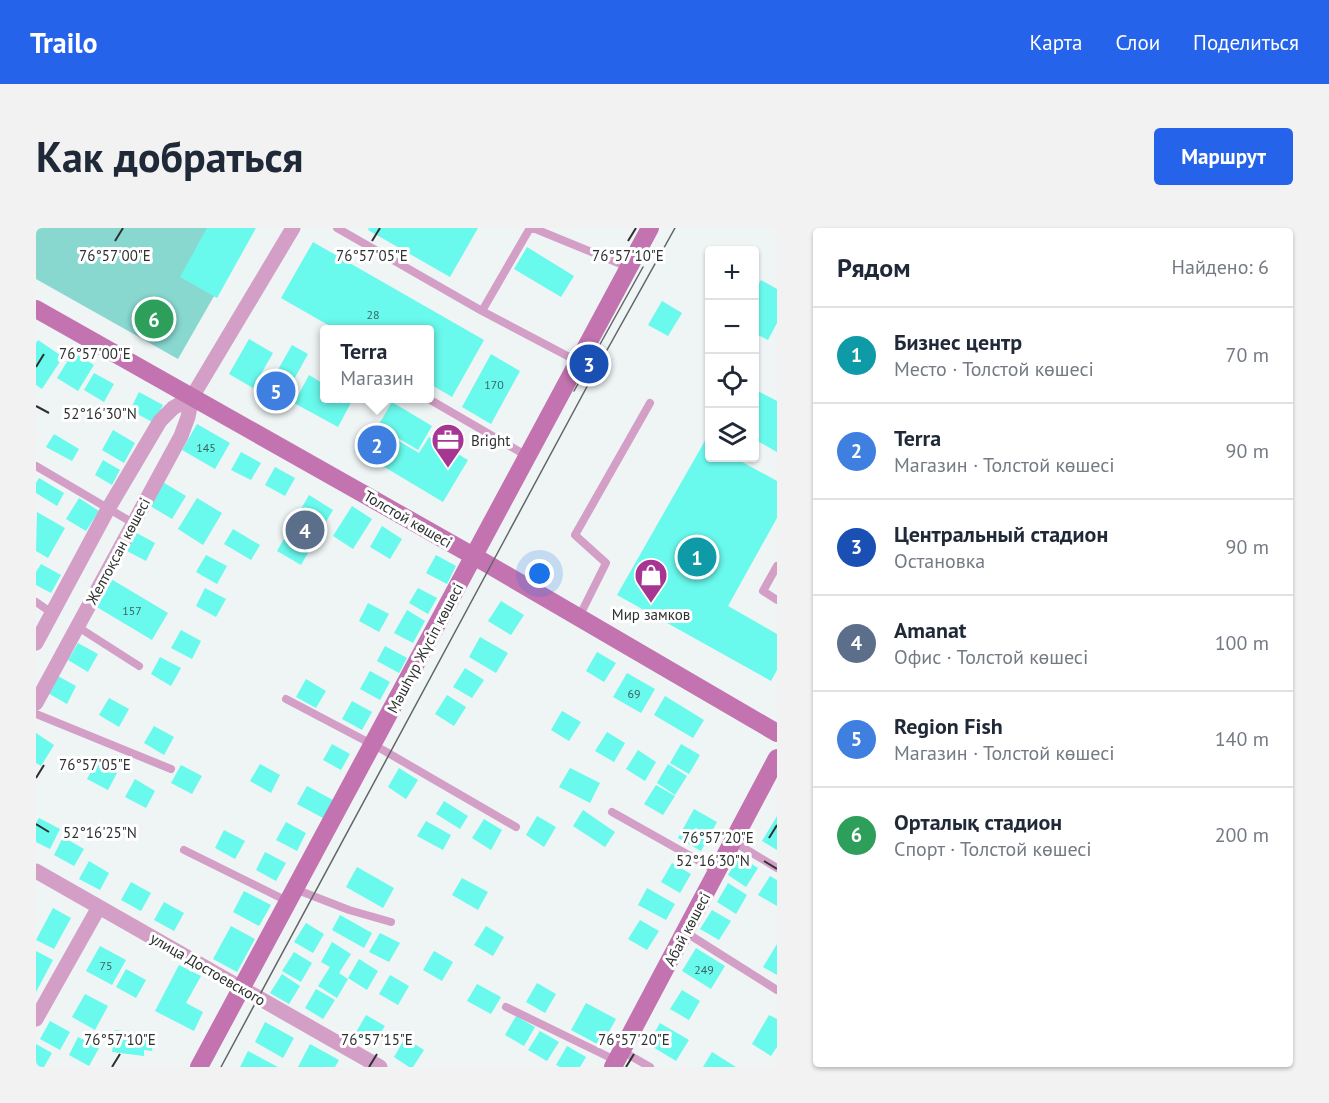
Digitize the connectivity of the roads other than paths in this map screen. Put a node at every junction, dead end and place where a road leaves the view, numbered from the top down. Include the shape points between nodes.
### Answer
1 (293, 228) edge
2 (338, 228) edge
3 (531, 228) edge
4 (650, 228) edge
5 (628, 267) junction
6 (36, 309) edge
7 (482, 311) junction
8 (578, 362) junction
9 (192, 397) junction
10 (434, 403) edge
11 (650, 403) dead end
12 (527, 456) junction
13 (36, 466) edge
14 (108, 509) junction
15 (133, 523) junction
16 (474, 556) junction
17 (777, 566) edge
18 (777, 600) edge
19 (36, 602) edge
20 (52, 613) junction
21 (579, 617) junction
22 (78, 627) junction
23 (36, 643) edge
24 (139, 666) dead end
25 (286, 699) dead end
26 (36, 703) edge
27 (36, 714) edge
28 (777, 733) edge
29 (372, 745) junction
30 (777, 758) edge
31 (171, 769) dead end
32 (612, 812) dead end
33 (516, 827) dead end
34 (734, 842) junction
35 (184, 850) dead end
36 (777, 868) edge
37 (36, 871) edge
38 (718, 872) junction
39 (292, 896) junction
40 (99, 908) junction
41 (391, 922) dead end
42 (685, 932) junction
43 (242, 989) junction
44 (777, 990) edge
45 (506, 1007) dead end
46 (36, 1019) edge
47 (617, 1060) edge
48 (199, 1067) edge
49 (380, 1067) edge
50 (650, 1067) edge

1 - 9 street, Желтоқсан көшесі
2 - 7 lane
3 - 5 lane
3 - 7 lane
4 - 5 street, Мәшһүр Жүсіп көшесі
5 - 8 street, Мәшһүр Жүсіп көшесі
6 - 9 street, Толстой көшесі
7 - 8 lane
8 - 12 street, Мәшһүр Жүсіп көшесі
9 - 14 street, Желтоқсан көшесі via 160,421
9 - 15 street, Желтоқсан көшесі via 181,436
9 - 16 street, Толстой көшесі
10 - 12 lane
11 - 21 lane via 575,535 606,563
12 - 16 street, Мәшһүр Жүсіп көшесі
13 - 14 lane
14 - 15 lane
14 - 20 street, Желтоқсан көшесі
15 - 22 street, Желтоқсан көшесі
16 - 21 street, Толстой көшесі
16 - 29 street, Мәшһүр Жүсіп көшесі
17 - 18 lane via 763,591
19 - 20 lane
20 - 23 street, Желтоқсан көшесі
21 - 28 street, Толстой көшесі
22 - 24 lane
22 - 26 street, Желтоқсан көшесі
25 - 29 lane
27 - 31 lane
29 - 33 lane
29 - 39 street, Мәшһүр Жүсіп көшесі
30 - 34 street, Абай көшесі
32 - 38 lane
34 - 36 lane
34 - 38 street, Абай көшесі
35 - 39 lane
37 - 40 street, улица Достоевского
38 - 42 street, Абай көшесі
39 - 41 lane
39 - 43 street, Мәшһүр Жүсіп көшесі
40 - 43 street, улица Достоевского
40 - 46 street
42 - 44 lane
42 - 47 street, Абай көшесі
43 - 48 street, Мәшһүр Жүсіп көшесі
43 - 49 street, улица Достоевского
45 - 47 lane
47 - 50 lane

